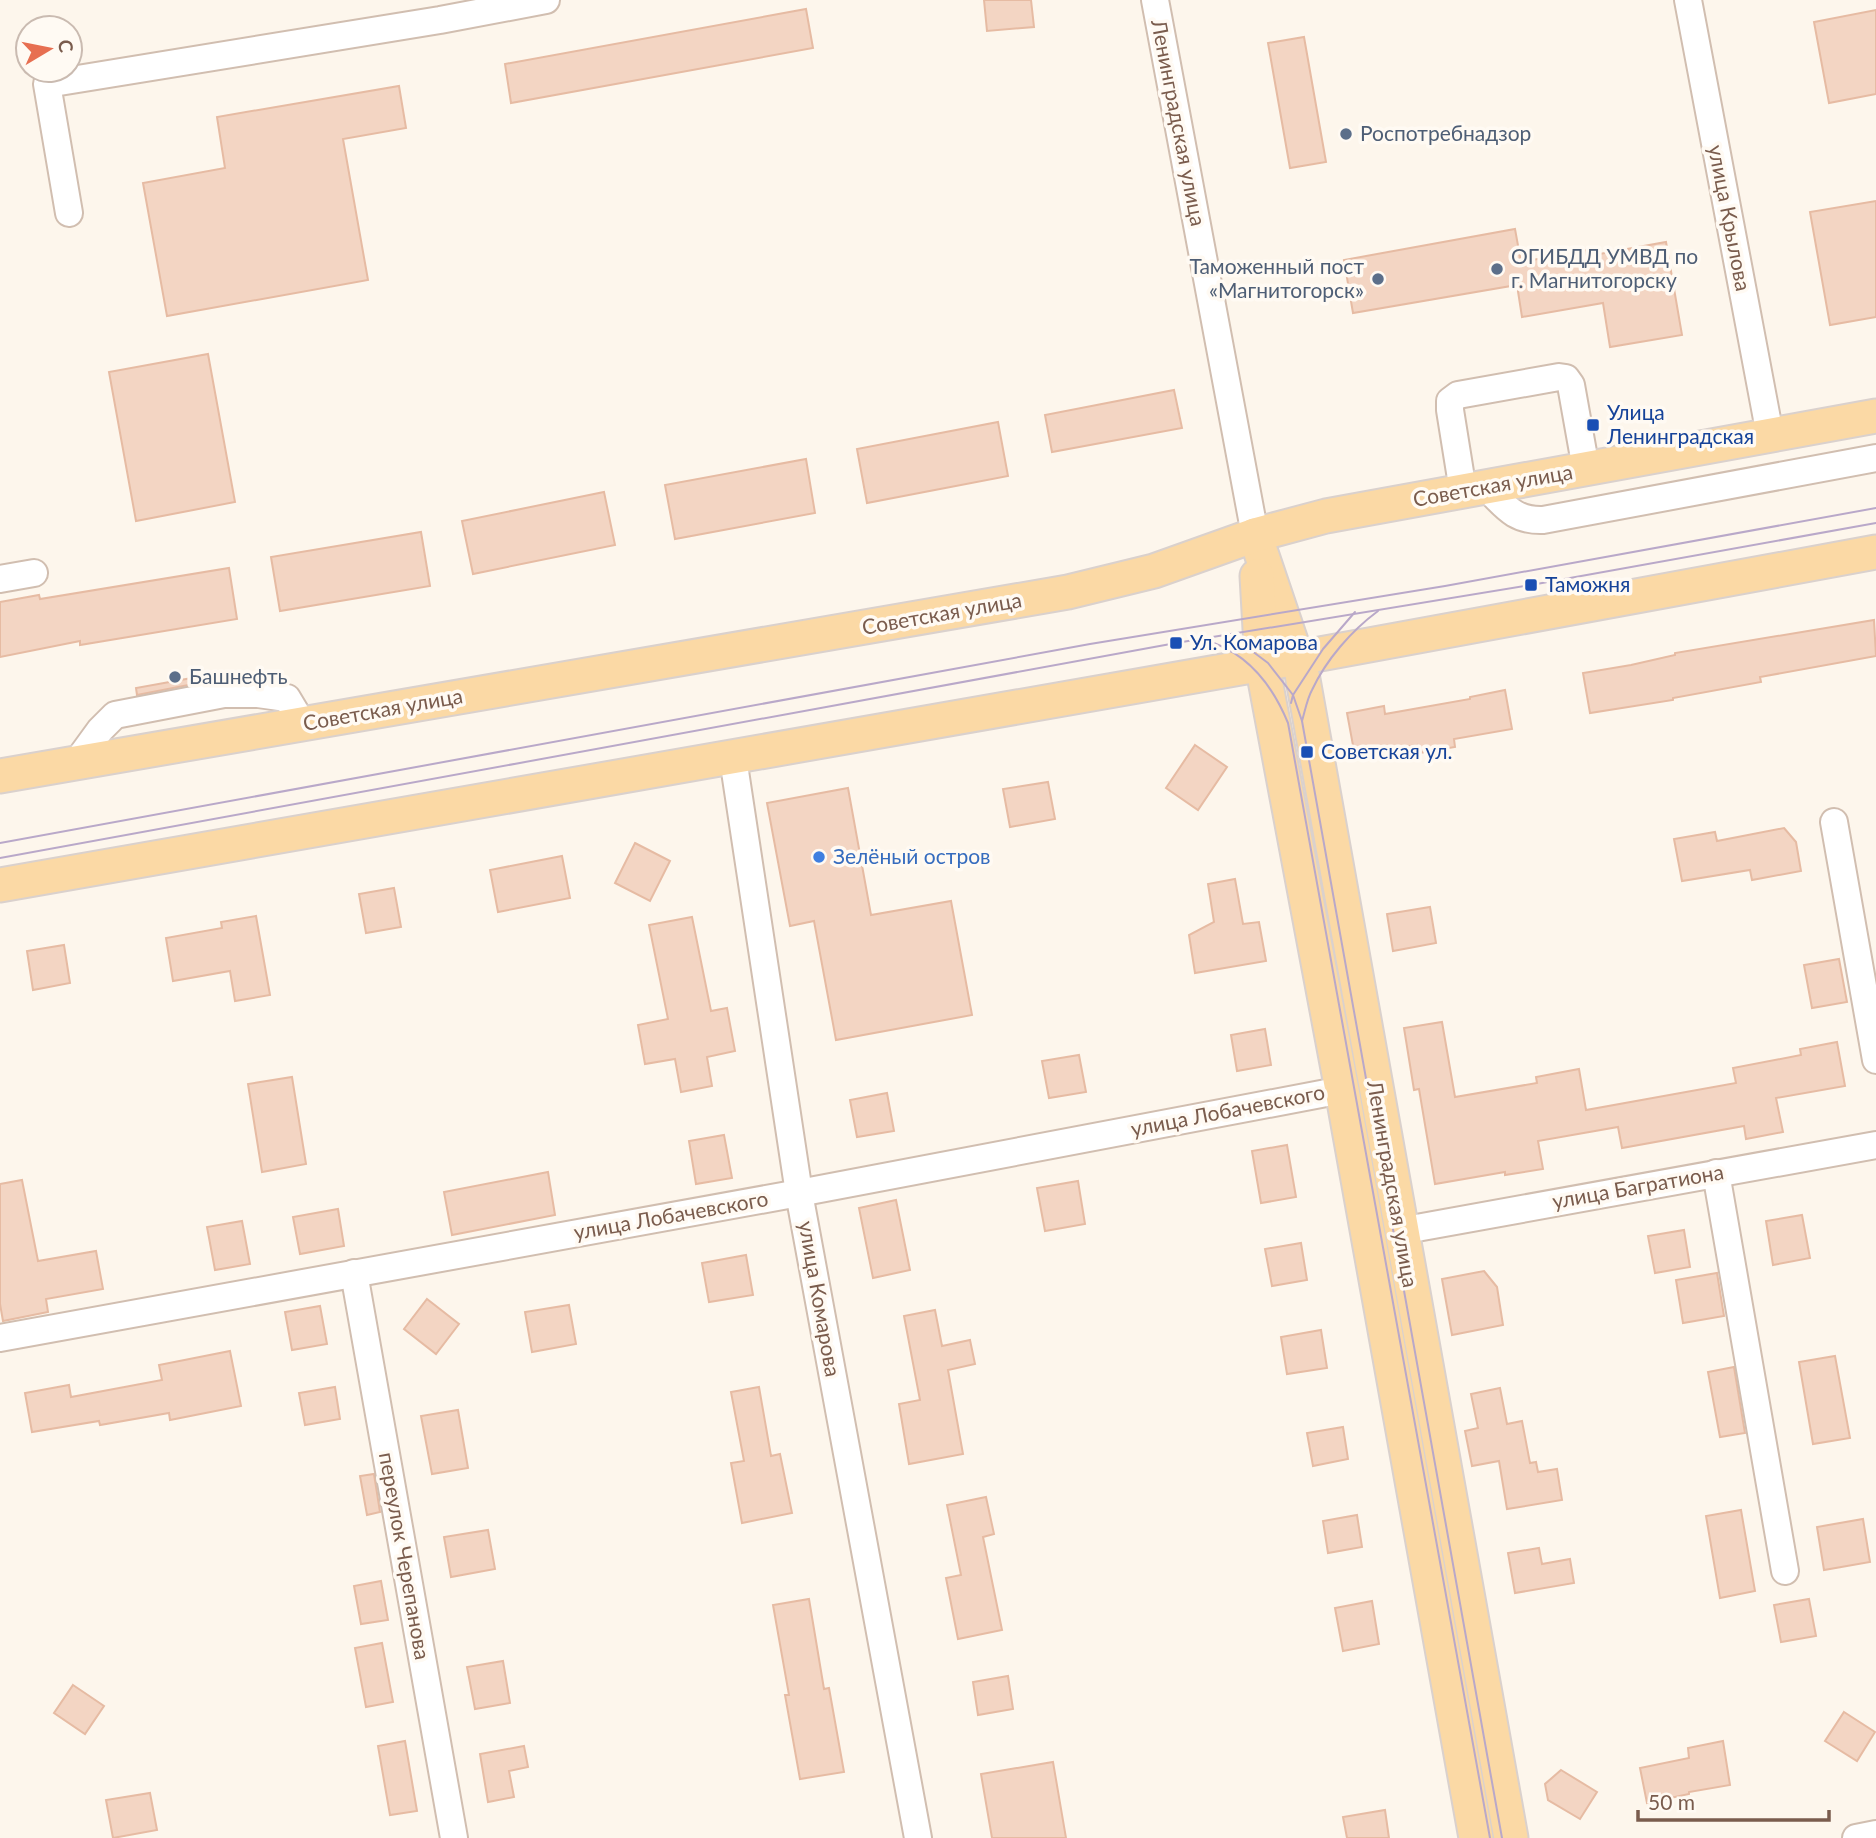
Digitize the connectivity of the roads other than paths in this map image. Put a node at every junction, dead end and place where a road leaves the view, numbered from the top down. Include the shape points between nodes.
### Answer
1 (546, 0) edge
2 (1155, 0) edge
3 (1688, 0) edge
4 (69, 214) dead end
5 (1876, 416) edge
6 (1770, 435) junction
7 (1876, 458) edge
8 (1586, 469) junction
9 (1475, 489) junction
10 (1255, 535) junction
11 (1876, 552) edge
12 (34, 573) dead end
13 (0, 579) edge
14 (1297, 658) junction
15 (1262, 664) junction
16 (733, 758) junction
17 (0, 776) edge
18 (1834, 822) dead end
19 (0, 885) edge
20 (1876, 1060) edge
21 (1342, 1090) junction
22 (1876, 1145) edge
23 (1716, 1173) junction
24 (799, 1193) junction
25 (1400, 1231) junction
26 (355, 1273) junction
27 (0, 1338) edge
28 (1785, 1571) dead end
29 (1876, 1834) edge
30 (454, 1838) edge
31 (918, 1838) edge
32 (1476, 1838) edge
33 (1511, 1838) edge
34 (1856, 1838) edge

1 - 4 street via 47,84
2 - 10 street, Ленинградская улица
3 - 6 street, улица Крылова
5 - 6 main road, Советская улица
6 - 8 main road, Советская улица
7 - 9 street via 1543,520 1528,521
8 - 9 main road, Советская улица
8 - 9 street via 1571,385 1559,377 1450,401
9 - 10 main road, Советская улица via 1326,516
10 - 14 main road, Ленинградская улица
10 - 15 main road, Ленинградская улица
10 - 17 main road, Советская улица via 1154,571 1068,592
11 - 14 main road
12 - 13 street
14 - 15 main road
14 - 25 main road, Ленинградская улица
15 - 16 main road
15 - 21 main road, Ленинградская улица
16 - 19 main road
16 - 24 street, улица Комарова
18 - 20 street
21 - 24 street, улица Лобачевского
21 - 32 main road, Ленинградская улица
22 - 23 street, улица Багратиона
23 - 25 street, улица Багратиона
23 - 28 street
24 - 26 street, улица Лобачевского
24 - 31 street, улица Комарова
25 - 33 main road, Ленинградская улица
26 - 27 street, улица Лобачевского
26 - 30 street, переулок Черепанова
29 - 34 street

